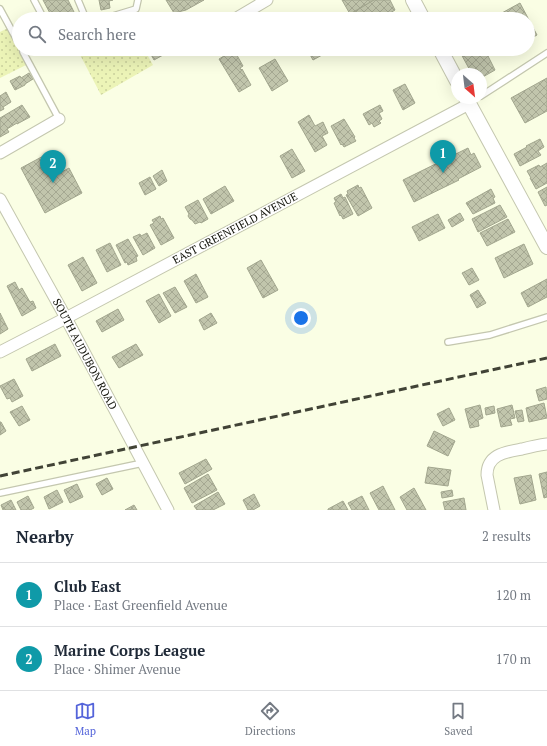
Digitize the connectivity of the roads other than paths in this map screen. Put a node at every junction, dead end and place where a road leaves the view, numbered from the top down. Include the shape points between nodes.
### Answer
1 (34, 0) edge
2 (78, 0) edge
3 (138, 0) edge
4 (267, 0) edge
5 (413, 0) edge
6 (0, 9) edge
7 (40, 12) edge
8 (83, 12) edge
9 (126, 12) edge
10 (247, 12) edge
11 (419, 12) edge
12 (12, 31) edge
13 (547, 53) edge
14 (25, 56) edge
15 (444, 56) edge
16 (451, 70) edge
17 (487, 91) edge
18 (466, 104) edge
19 (475, 104) edge
20 (59, 119) joint
21 (0, 152) edge
22 (0, 199) edge
23 (547, 247) edge
24 (547, 317) edge
25 (66, 318) junction
26 (448, 342) dead end
27 (0, 352) edge
28 (547, 444) edge
29 (143, 463) junction
30 (0, 493) edge
31 (168, 510) edge
32 (494, 510) edge

1 - 7 lane
2 - 8 lane
3 - 9 lane via 136,9
4 - 10 street
5 - 11 street
6 - 12 lane
13 - 17 lane
14 - 20 lane
15 - 16 street
18 - 25 street, EAST GREENFIELD AVENUE
19 - 23 street
20 - 21 street
22 - 25 street, SOUTH AUDUBON ROAD
24 - 26 lane via 490,335
25 - 27 street, EAST GREENFIELD AVENUE
25 - 29 street, SOUTH AUDUBON ROAD
28 - 32 street via 505,452 493,459 487,472
29 - 30 lane
29 - 31 street, SOUTH AUDUBON ROAD

